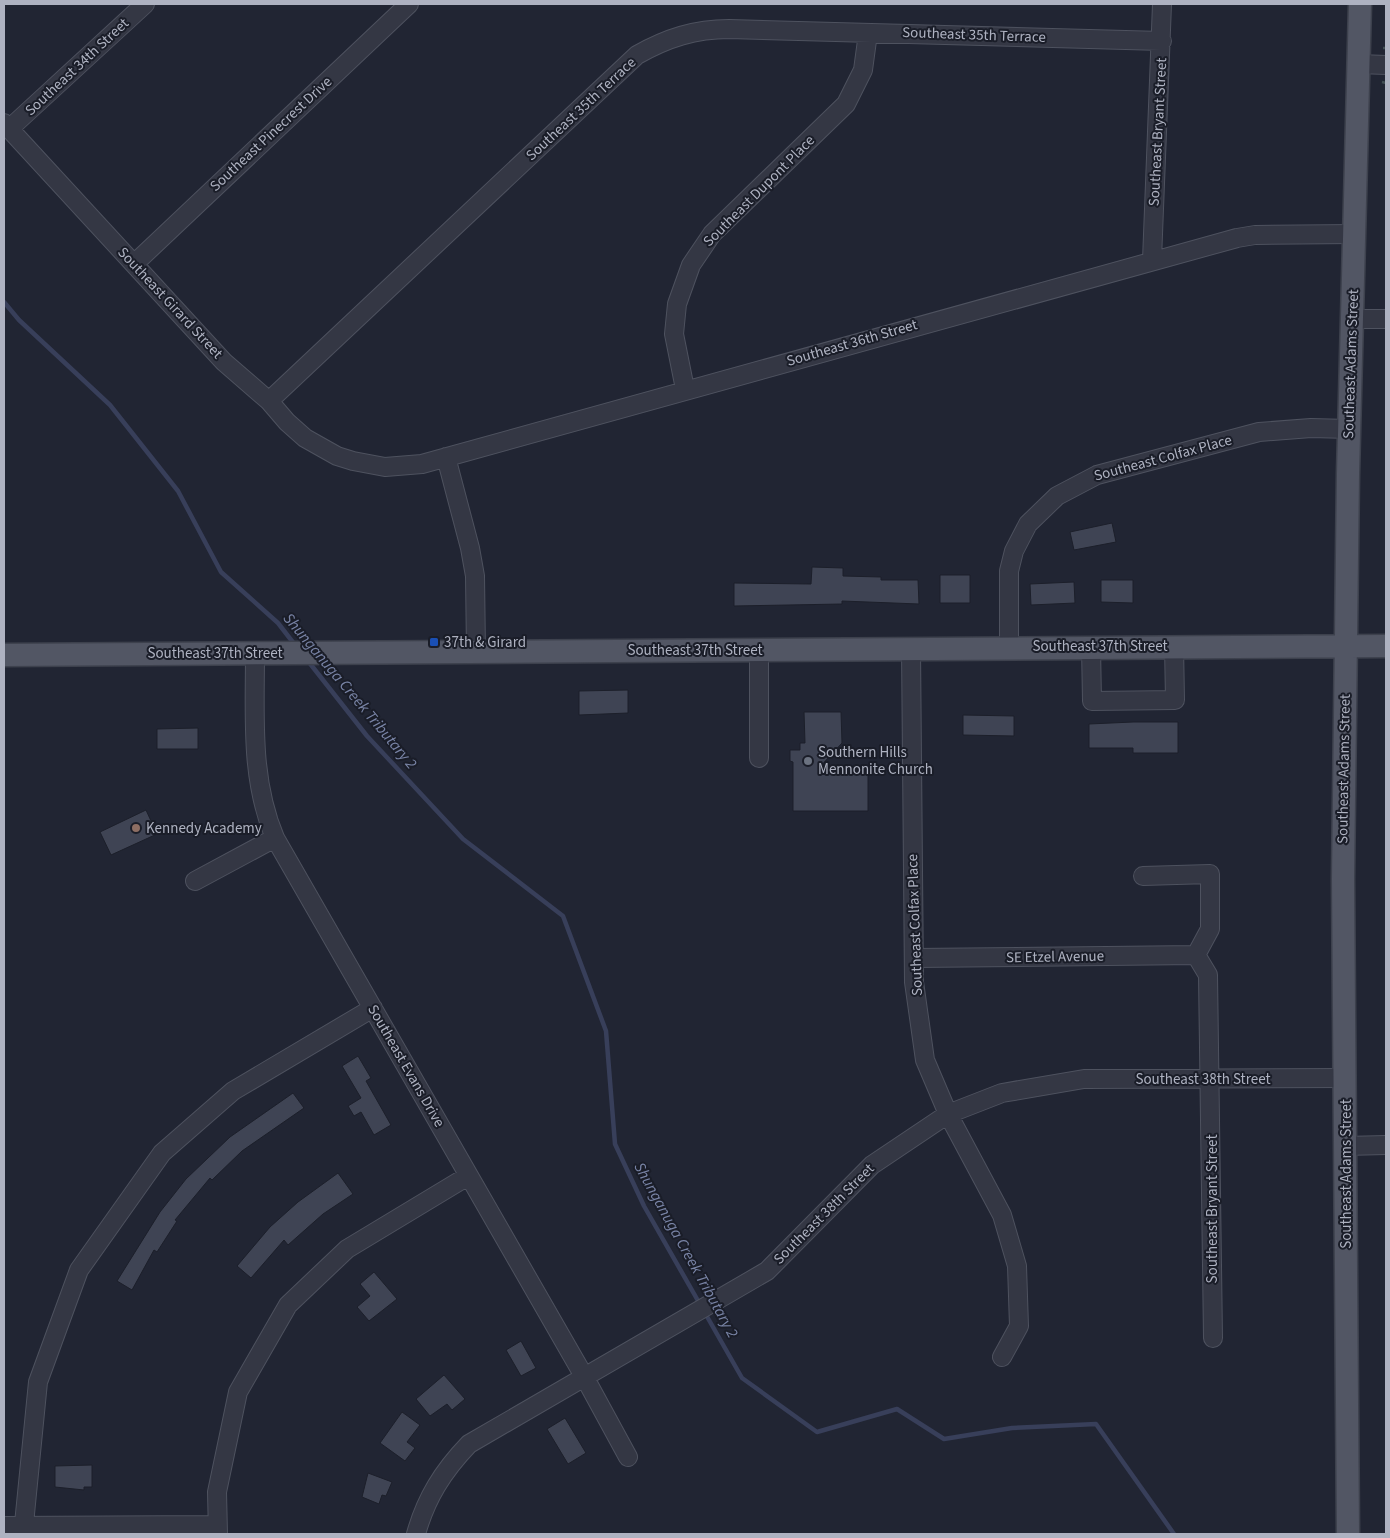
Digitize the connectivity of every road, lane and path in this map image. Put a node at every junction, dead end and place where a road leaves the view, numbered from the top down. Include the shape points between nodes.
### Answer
1 (145, 4) edge
2 (408, 4) edge
3 (1162, 4) edge
4 (1360, 4) edge
5 (868, 32) junction
6 (1162, 41) junction
7 (1358, 64) junction
8 (1386, 65) edge
9 (1382, 82) dead end
10 (1386, 83) edge
11 (6, 126) edge
12 (1355, 234) junction
13 (1152, 260) junction
14 (134, 264) junction
15 (1352, 319) junction
16 (1386, 319) edge
17 (685, 390) junction
18 (269, 401) junction
19 (1349, 428) junction
20 (446, 456) junction
21 (353, 461) joint
22 (1091, 646) junction
23 (1174, 646) junction
24 (1346, 646) junction
25 (1386, 646) edge
26 (1009, 647) junction
27 (911, 648) junction
28 (759, 649) junction
29 (476, 652) junction
30 (260, 653) junction
31 (4, 655) edge
32 (759, 758) dead end
33 (275, 838) junction
34 (1143, 876) dead end
35 (195, 881) dead end
36 (1196, 956) junction
37 (914, 958) junction
38 (373, 1008) junction
39 (1345, 1078) junction
40 (1211, 1079) junction
41 (948, 1114) junction
42 (1386, 1145) edge
43 (1345, 1146) junction
44 (468, 1176) junction
45 (1213, 1338) dead end
46 (1002, 1357) dead end
47 (585, 1378) junction
48 (628, 1457) dead end
49 (4, 1526) edge
50 (23, 1530) edge
51 (218, 1530) edge
52 (416, 1534) edge
53 (1348, 1534) edge

1 - 11 street, Southeast 34th Street
2 - 14 street, Southeast Pinecrest Drive
3 - 6 street, Southeast Bryant Street
4 - 7 main road, Southeast Adams Street
5 - 6 street, Southeast 35th Terrace
5 - 17 street, Southeast Dupont Place via 863,70 846,104 712,234 691,265 677,304 674,334
5 - 18 street, Southeast 35th Terrace via 712,29 676,36 637,55
6 - 13 street, Southeast Bryant Street
7 - 8 street
7 - 12 main road, Southeast Adams Street
9 - 10 path
11 - 14 street, Southeast Girard Street
12 - 13 street, Southeast 36th Street via 1255,235
12 - 15 main road, Southeast Adams Street
13 - 17 street, Southeast 36th Street
14 - 18 street, Southeast Girard Street via 224,362
15 - 16 street
15 - 19 main road, Southeast Adams Street
17 - 20 street, Southeast 36th Street
18 - 21 street, Southeast Girard Street via 305,438
19 - 24 main road, Southeast Adams Street
19 - 26 street, Southeast Colfax Place via 1259,432 1097,475 1057,496 1028,524 1014,552 1009,571
20 - 21 street, Southeast 36th Street via 410,466 379,466
20 - 29 street via 475,576
22 - 23 main road, Southeast 37th Street
22 - 23 street via 1092,701 1175,700
22 - 26 main road, Southeast 37th Street
23 - 24 main road, Southeast 37th Street
24 - 25 main road, Southeast 37th Street
24 - 39 main road, Southeast Adams Street
26 - 27 main road, Southeast 37th Street
27 - 28 main road, Southeast 37th Street
27 - 37 street, Southeast Colfax Place
28 - 29 main road, Southeast 37th Street
28 - 32 street
29 - 30 main road, Southeast 37th Street
30 - 31 main road, Southeast 37th Street
30 - 33 street, Southeast Evans Drive via 255,745 257,777
33 - 35 street
33 - 38 street, Southeast Evans Drive
34 - 36 street via 1210,874 1210,929
36 - 37 street, SE Etzel Avenue
36 - 40 street, Southeast Bryant Street via 1208,975
37 - 41 street, Southeast Colfax Place via 914,982 925,1060
38 - 44 street, Southeast Evans Drive
38 - 50 street via 233,1091 162,1153 79,1270 38,1382
39 - 40 street, Southeast 38th Street
39 - 43 main road, Southeast Adams Street
40 - 41 street, Southeast 38th Street via 1084,1079 1002,1093
40 - 45 street, Southeast Bryant Street
41 - 46 street, Southeast Colfax Place via 1002,1215 1017,1266 1019,1326
41 - 47 street, Southeast 38th Street via 872,1165 767,1271
42 - 43 street
43 - 53 main road, Southeast Adams Street
44 - 47 street, Southeast Evans Drive
44 - 51 street via 347,1249 288,1305 238,1392 217,1492
47 - 48 street, Southeast Evans Drive
47 - 52 street, Southeast 38th Street via 469,1444 445,1470 434,1488
49 - 50 street
50 - 51 street

